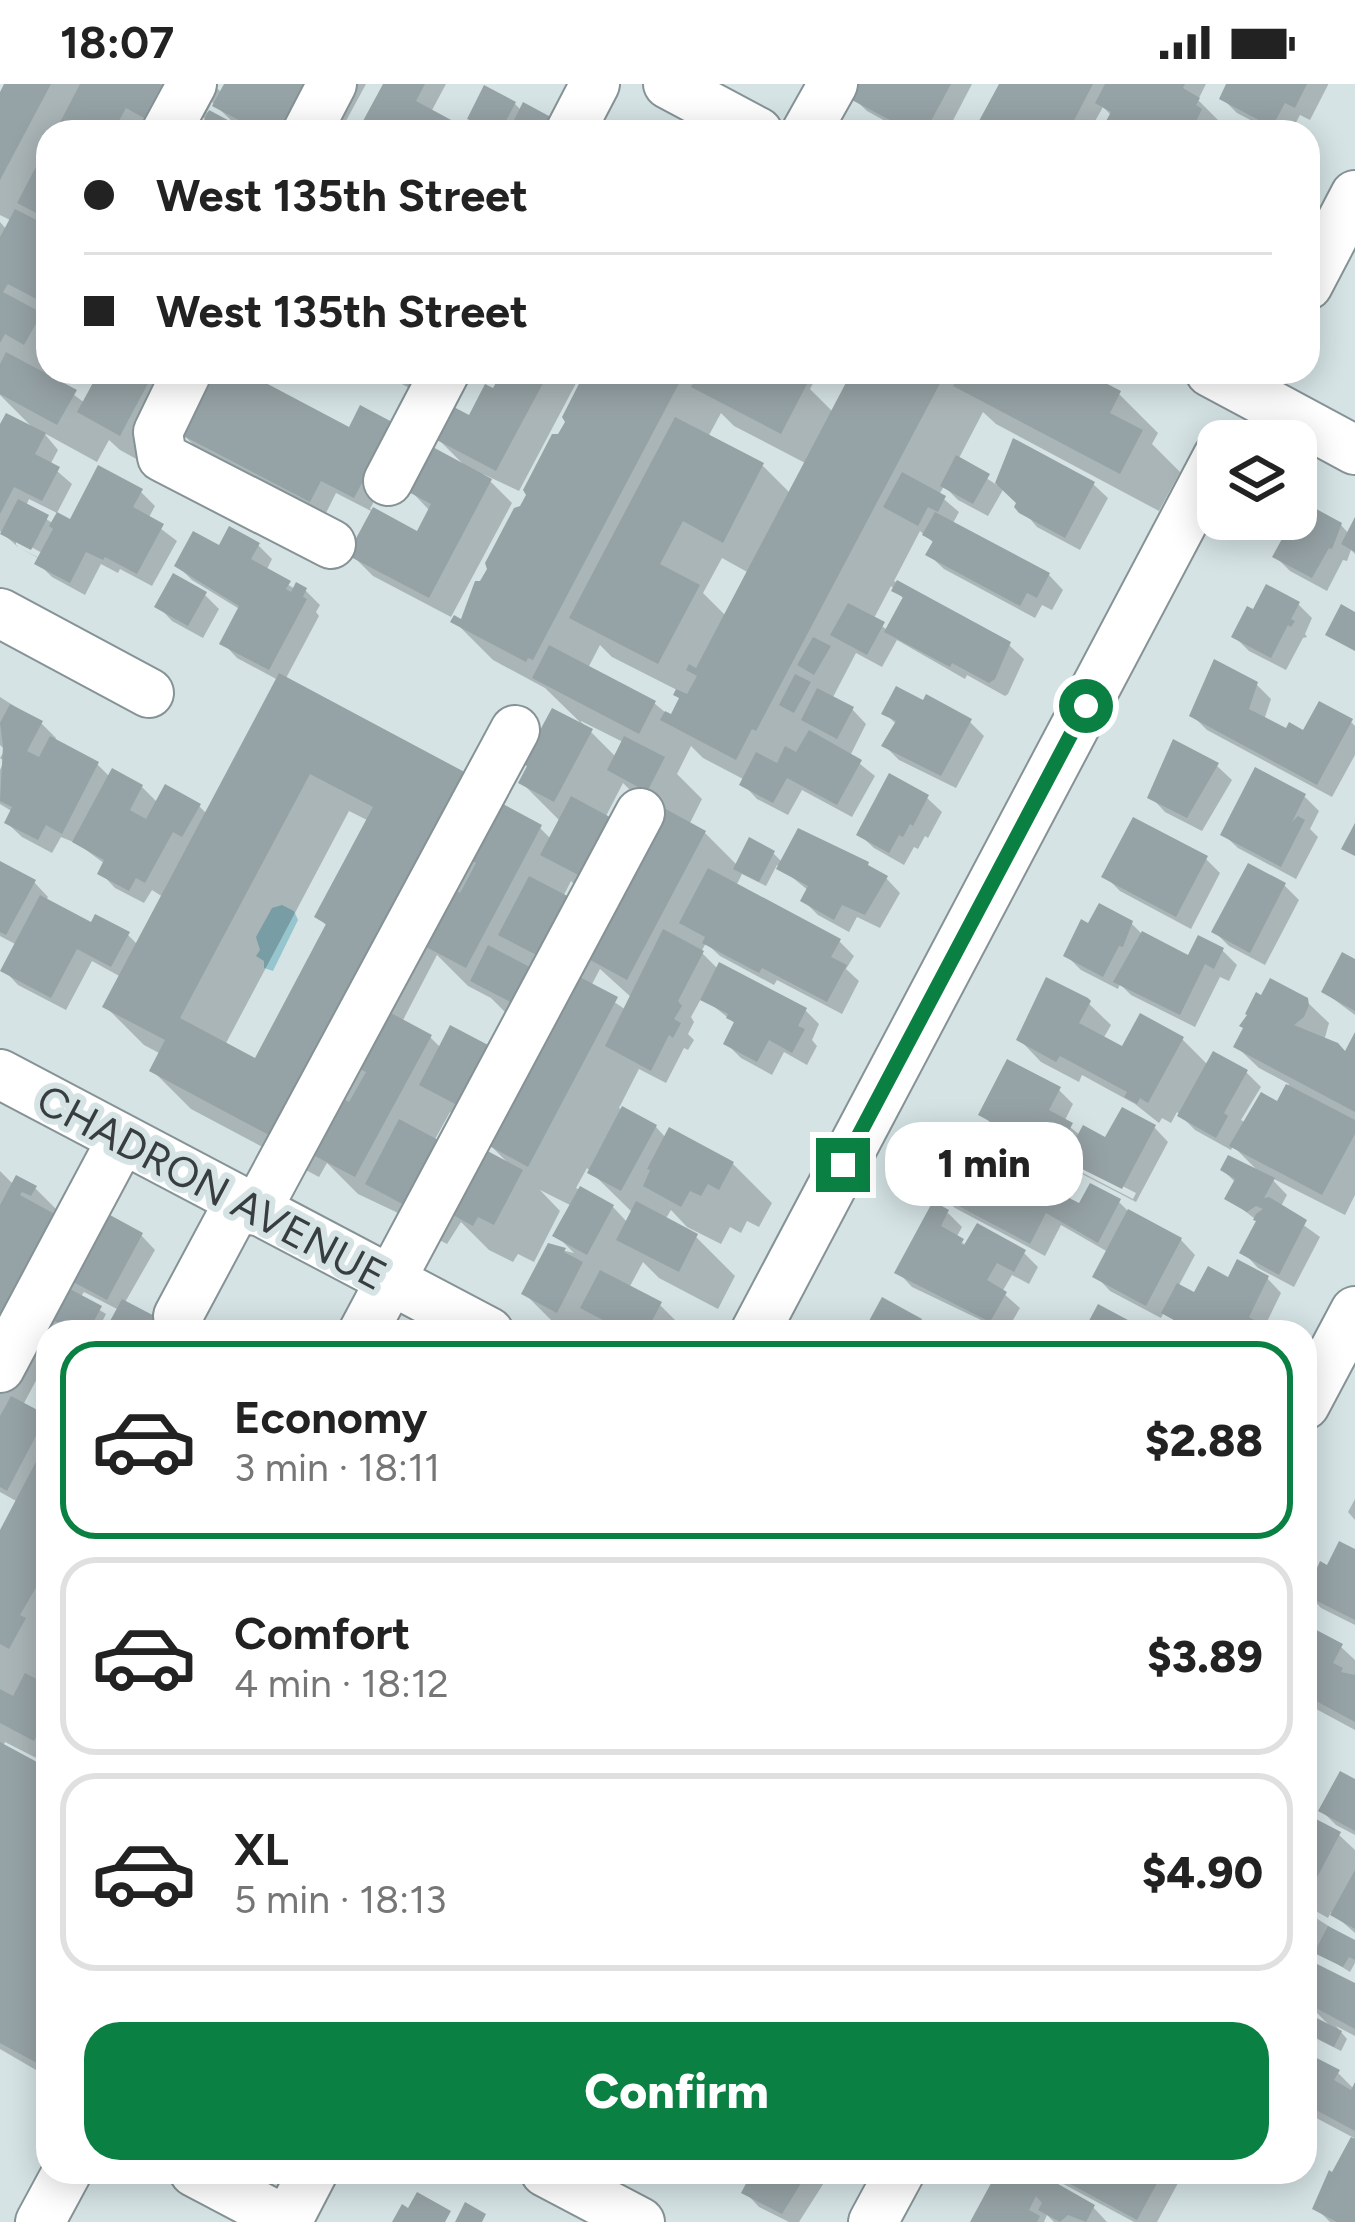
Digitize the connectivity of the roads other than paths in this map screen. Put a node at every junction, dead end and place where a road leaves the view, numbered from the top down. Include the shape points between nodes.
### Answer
1 (192, 84) edge
2 (332, 84) edge
3 (595, 84) edge
4 (668, 84) edge
5 (833, 84) edge
6 (172, 120) edge
7 (313, 120) edge
8 (576, 120) edge
9 (736, 120) edge
10 (813, 120) edge
11 (1334, 209) edge
12 (1320, 249) edge
13 (182, 384) edge
14 (439, 384) edge
15 (1240, 384) edge
16 (1249, 384) edge
17 (1231, 420) edge
18 (1355, 450) edge
19 (388, 481) dead end
20 (1197, 496) edge
21 (331, 544) dead end
22 (0, 614) edge
23 (149, 693) dead end
24 (514, 730) dead end
25 (640, 812) dead end
26 (0, 1074) edge
27 (122, 1139) junction
28 (248, 1206) junction
29 (388, 1281) junction
30 (1355, 1310) edge
31 (178, 1316) dead end
32 (369, 1320) edge
33 (465, 1320) edge
34 (761, 1320) edge
35 (0, 1368) edge
36 (1317, 1382) edge
37 (61, 2184) edge
38 (216, 2184) edge
39 (307, 2184) edge
40 (568, 2184) edge
41 (894, 2184) edge
42 (40, 2222) edge
43 (287, 2222) edge
44 (640, 2222) edge
45 (873, 2222) edge

1 - 6 street
2 - 7 street
3 - 8 street
4 - 9 street
5 - 10 street
11 - 12 street
13 - 21 street via 158,432 162,457
14 - 19 street
15 - 17 street
16 - 18 street
20 - 34 street
22 - 23 street
24 - 28 street
25 - 29 street
26 - 27 street, CHADRON AVENUE
27 - 28 street, CHADRON AVENUE
27 - 35 street
28 - 29 street, CHADRON AVENUE
28 - 31 street
29 - 32 street
29 - 33 street, CHADRON AVENUE
30 - 36 street
37 - 42 street
38 - 43 street
39 - 43 street
40 - 44 street
41 - 45 street

